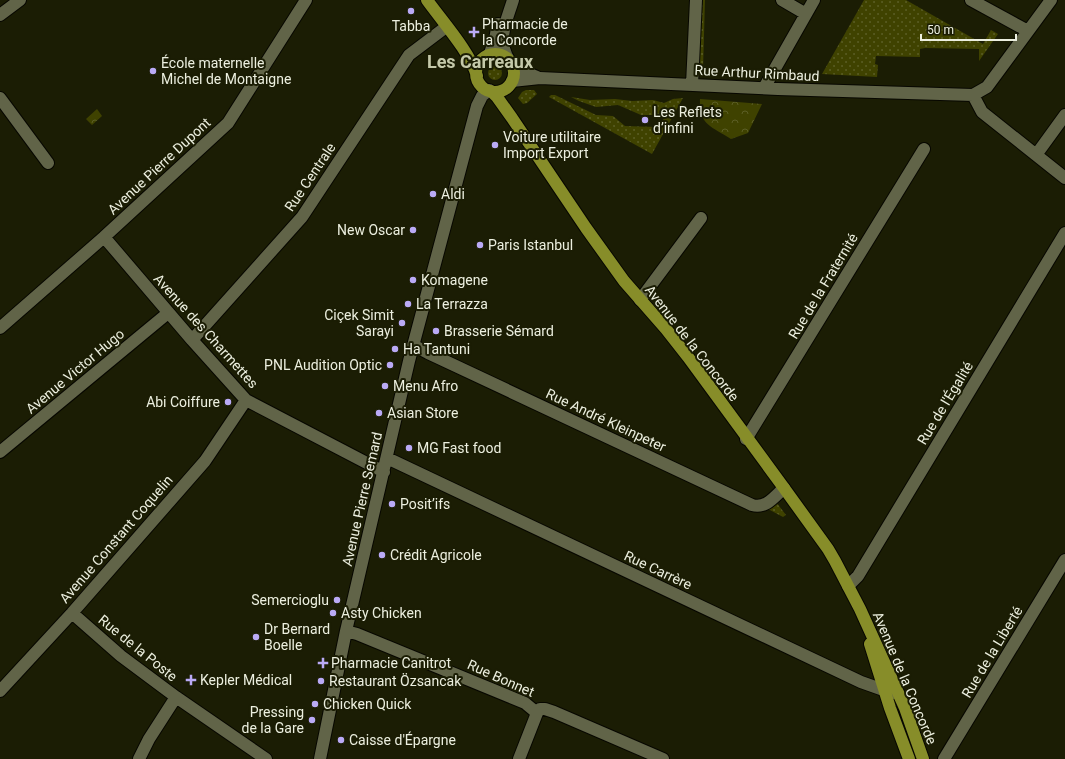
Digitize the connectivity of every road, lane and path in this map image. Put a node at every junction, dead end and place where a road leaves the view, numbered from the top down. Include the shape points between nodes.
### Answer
1 (20, 0) edge
2 (306, 0) edge
3 (427, 0) edge
4 (505, 0) edge
5 (513, 0) edge
6 (696, 0) edge
7 (782, 0) edge
8 (814, 0) edge
9 (971, 0) edge
10 (1050, 0) edge
11 (806, 14) junction
12 (0, 15) edge
13 (446, 27) junction
14 (1028, 31) junction
15 (459, 44) junction
16 (488, 56) junction
17 (510, 62) junction
18 (540, 78) junction
19 (478, 79) junction
20 (512, 81) junction
21 (692, 85) junction
22 (764, 88) junction
23 (490, 91) junction
24 (973, 95) junction
25 (0, 98) edge
26 (1065, 115) edge
27 (512, 118) junction
28 (924, 149) dead end
29 (1036, 155) junction
30 (48, 164) dead end
31 (1065, 178) edge
32 (701, 218) dead end
33 (1065, 233) edge
34 (104, 237) junction
35 (640, 300) junction
36 (168, 313) junction
37 (0, 328) edge
38 (192, 340) junction
39 (413, 345) junction
40 (246, 400) junction
41 (746, 439) junction
42 (0, 452) edge
43 (387, 458) junction
44 (384, 472) junction
45 (784, 488) junction
46 (1065, 560) edge
47 (848, 586) junction
48 (860, 608) junction
49 (72, 612) junction
50 (346, 631) junction
51 (884, 690) junction
52 (0, 691) edge
53 (176, 697) junction
54 (537, 712) junction
55 (908, 715) junction
56 (139, 759) edge
57 (266, 759) edge
58 (320, 759) edge
59 (519, 759) edge
60 (663, 759) edge
61 (909, 759) edge
62 (923, 759) edge
63 (944, 759) edge

1 - 12 street
2 - 34 street, Avenue Pierre Dupont via 228,124
3 - 13 main road
4 - 16 street
5 - 17 street via 503,34 505,52
6 - 21 street
7 - 11 street
8 - 11 street
9 - 14 street
10 - 14 street
11 - 22 street
13 - 15 main road
13 - 38 street, Rue Centrale via 409,55 302,217
14 - 24 street via 987,87
15 - 16 main road via 471,52
15 - 19 main road
16 - 17 main road via 500,55
16 - 19 main road via 478,66
17 - 18 street via 518,69
17 - 20 main road via 514,71
18 - 20 street
18 - 21 street, Rue Arthur Rimbaud
19 - 23 main road via 481,85
20 - 23 main road via 503,90
20 - 27 main road, Avenue de la Concorde via 506,98
21 - 22 street, Rue Arthur Rimbaud
22 - 24 street, Rue Arthur Rimbaud
23 - 27 main road, Avenue de la Concorde
23 - 39 street, Avenue Pierre Semard via 482,96 477,106
24 - 29 street via 982,112
25 - 30 street
26 - 29 street
27 - 35 main road, Avenue de la Concorde via 586,228
28 - 41 street, Rue de la Fraternité
29 - 31 street
32 - 35 street
33 - 47 street, Rue de l'Égalité via 858,576
34 - 36 street, Avenue des Charmettes
34 - 37 street, Avenue Pierre Dupont
35 - 41 main road, Avenue de la Concorde via 688,357
36 - 38 street, Avenue des Charmettes
36 - 42 street, Avenue Victor Hugo
38 - 40 street, Avenue des Charmettes
39 - 43 street, Avenue Pierre Semard
39 - 45 street, Rue André Kleinpeter via 752,504 764,505
40 - 44 street, Avenue des Charmettes
40 - 49 street, Avenue Constant Coquelin via 205,461
41 - 45 main road, Avenue de la Concorde
43 - 44 street, Avenue Pierre Semard
43 - 51 street, Rue Carrère via 861,682
44 - 50 street, Avenue Pierre Semard
45 - 47 main road, Avenue de la Concorde via 828,549
46 - 63 street, Rue de la Liberté
47 - 48 main road, Avenue de la Concorde
48 - 51 main road, Avenue de la Concorde
48 - 55 main road, Avenue de la Concorde
49 - 52 street, Avenue Constant Coquelin
49 - 53 street, Rue de la Poste via 121,656
50 - 54 street, Rue Bonnet via 525,703
50 - 58 street, Avenue Pierre Semard
51 - 55 street, Rue Carrère via 893,694 900,711
51 - 61 main road, Avenue de la Concorde
53 - 56 street
53 - 57 street, Rue de la Poste
54 - 59 street
54 - 60 street, Rue Bonnet via 545,709 554,712
55 - 62 main road, Avenue de la Concorde

